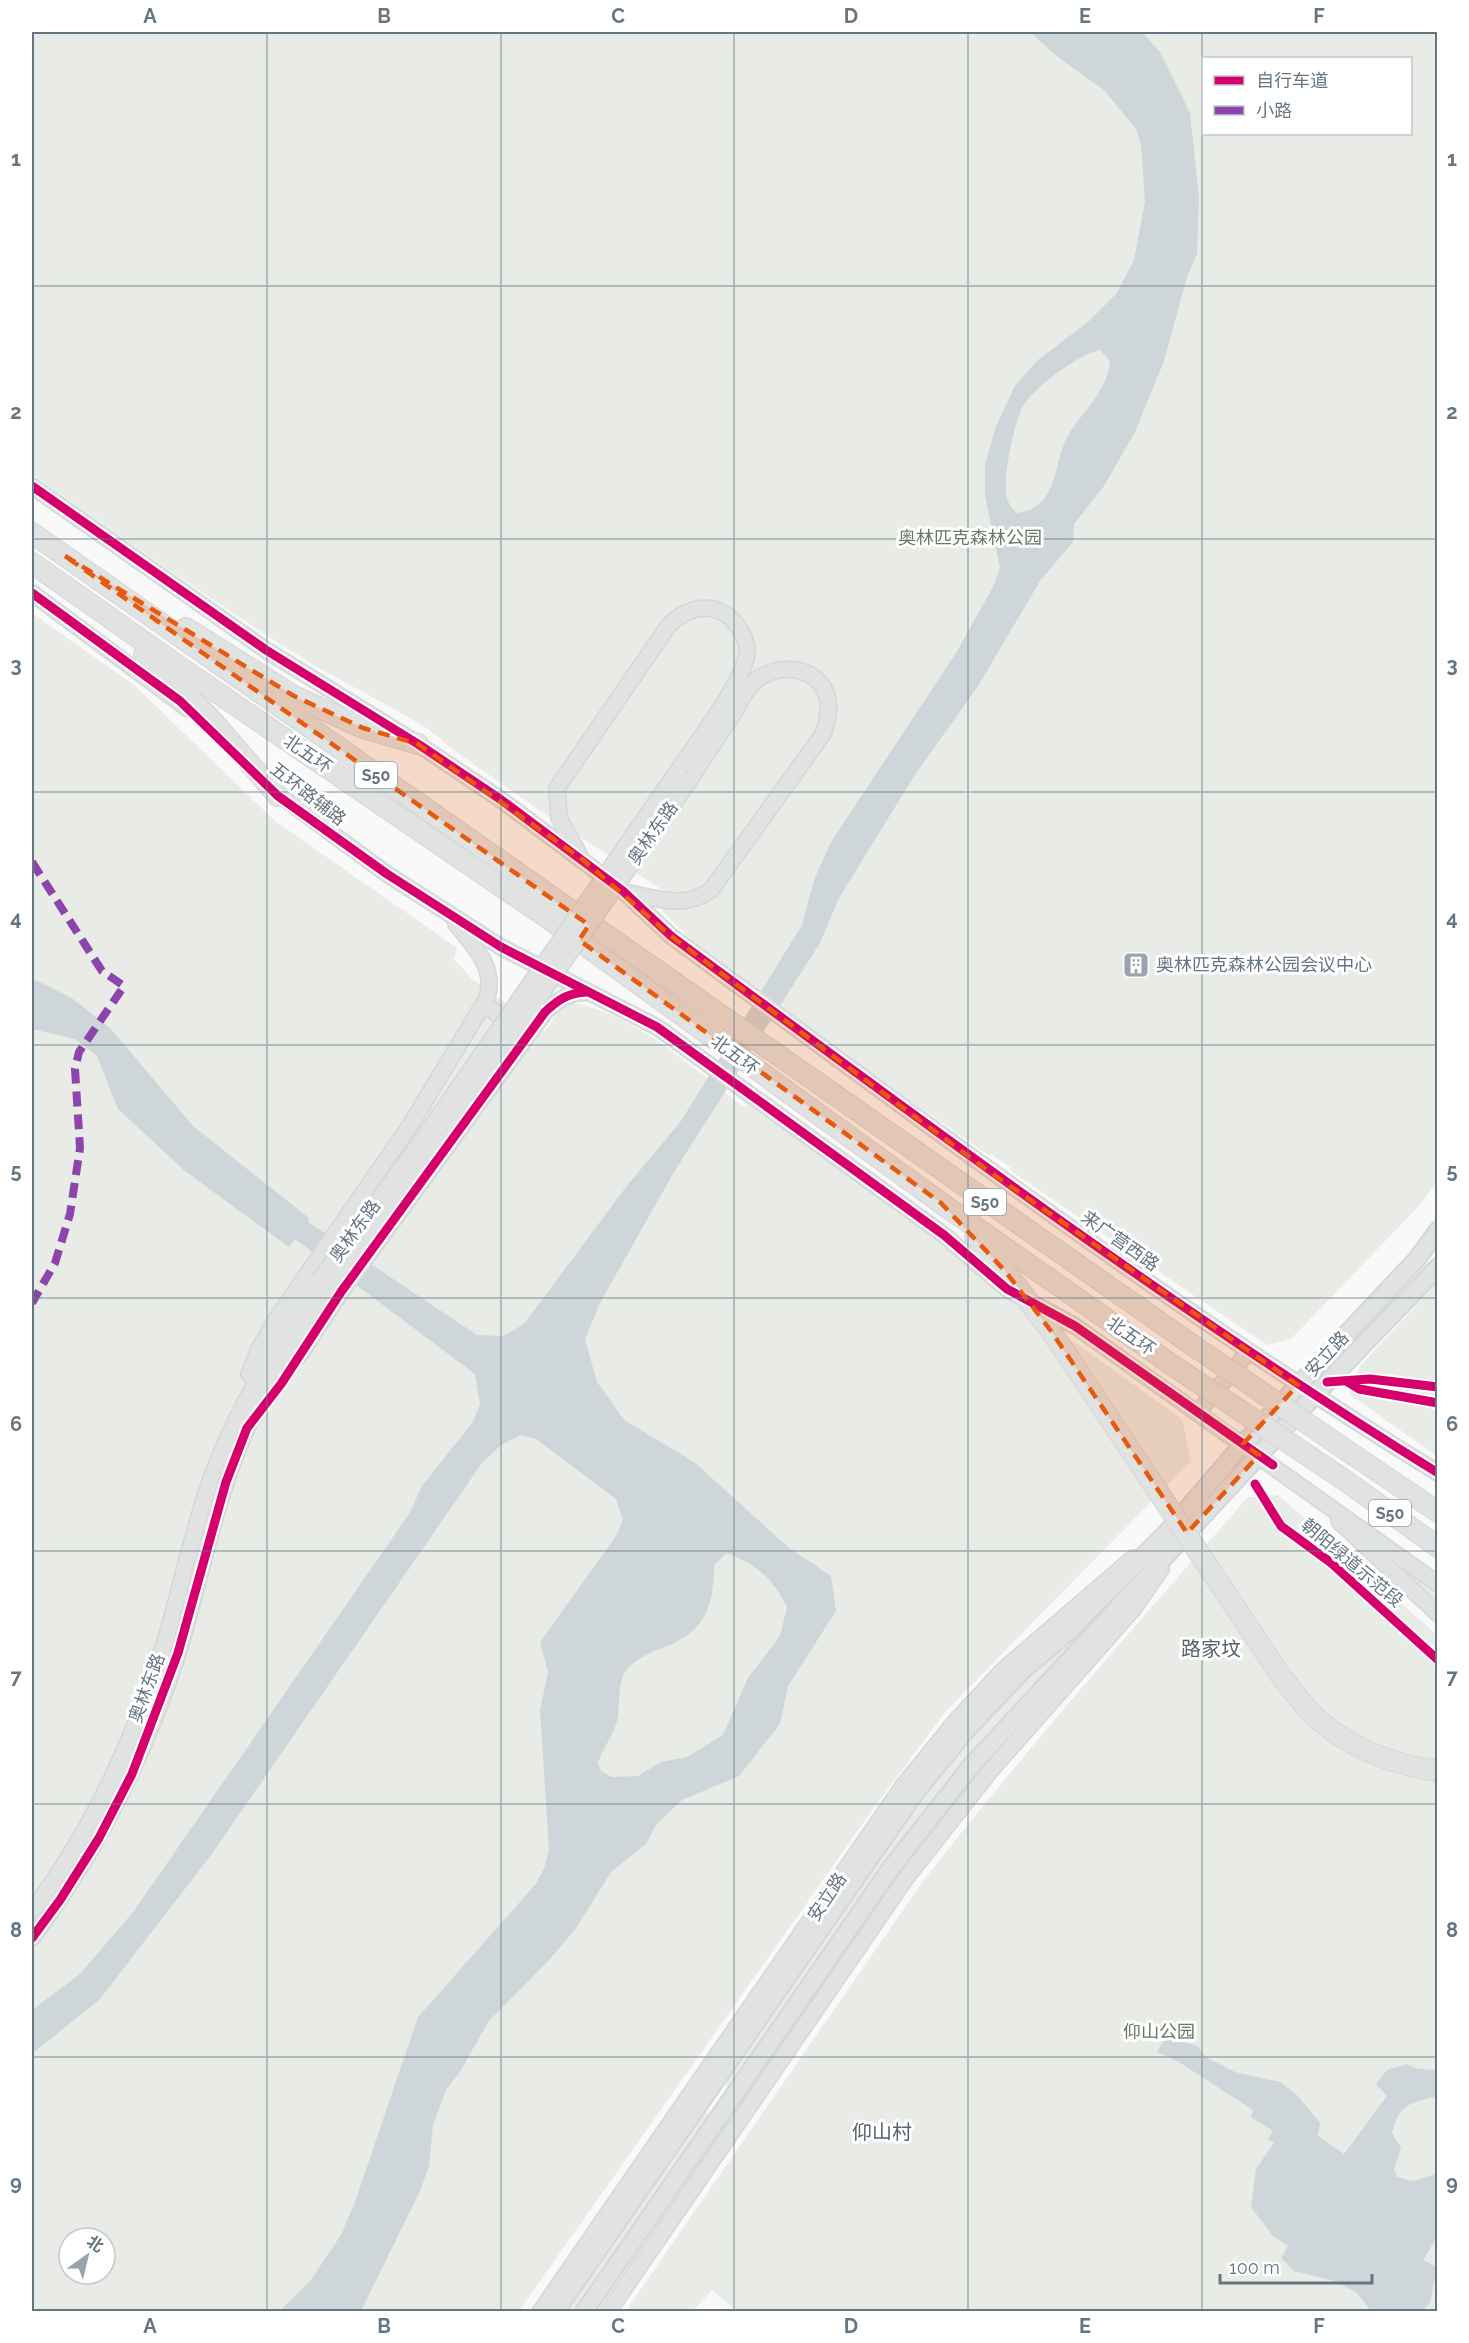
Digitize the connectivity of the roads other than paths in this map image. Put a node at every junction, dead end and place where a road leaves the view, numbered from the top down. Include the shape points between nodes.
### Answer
1 (32, 486) edge
2 (32, 533) edge
3 (65, 556) junction
4 (32, 562) edge
5 (32, 592) edge
6 (109, 617) junction
7 (418, 744) junction
8 (278, 796) junction
9 (582, 859) junction
10 (623, 891) junction
11 (448, 914) junction
12 (586, 992) junction
13 (482, 1008) junction
14 (521, 1048) junction
15 (940, 1203) junction
16 (1437, 1230) edge
17 (1437, 1267) edge
18 (329, 1288) junction
19 (1248, 1351) junction
20 (1328, 1382) junction
21 (1298, 1385) junction
22 (1437, 1386) edge
23 (1314, 1396) junction
24 (1198, 1412) junction
25 (241, 1425) junction
26 (1243, 1444) junction
27 (1259, 1455) junction
28 (1437, 1473) edge
29 (1298, 1482) junction
30 (1437, 1512) edge
31 (1174, 1536) junction
32 (1437, 1547) edge
33 (1437, 1584) edge
34 (1437, 1614) edge
35 (1437, 1771) edge
36 (32, 1911) edge
37 (32, 1938) edge
38 (540, 2312) edge
39 (555, 2312) edge
40 (584, 2312) edge
41 (608, 2312) edge

1 - 7 street, 来广营西路 via 266,650
2 - 3 highway, 北五环 / S50
3 - 7 highway via 294,696 363,728
3 - 30 highway, 北五环 / S50, bridge via 783,1061
4 - 6 highway, 北五环 / S50
5 - 8 street, 五环路辅路 via 180,701
6 - 8 highway via 209,717
6 - 15 highway, 北五环 / S50 via 549,919
7 - 9 street, 来广营西路
8 - 11 street, 五环路辅路
9 - 10 street, 来广营西路
9 - 18 street, 奥林东路, bridge via 559,818 557,788 669,625 691,610 721,611 735,623 747,650 742,671 681,766 420,1143
10 - 18 street, 奥林东路, bridge via 671,902 696,900 711,890 824,734 829,715 821,684 807,672 794,669 774,671 753,683 433,1150
10 - 19 street, 来广营西路 via 672,936 990,1172
11 - 12 street, 五环路辅路
11 - 13 street via 484,960 491,983
12 - 14 street via 558,999
12 - 24 street, 五环路辅路 via 657,1027 944,1234 1007,1289 1076,1326
13 - 14 street via 490,1008 518,1032
13 - 25 street via 411,1124 310,1268 260,1349
14 - 18 street via 366,1258
15 - 32 highway, 北五环 / S50, bridge
15 - 35 highway, bridge via 1005,1271 1051,1331 1283,1680 1319,1721 1356,1746 1394,1763
16 - 21 main road, 安立路 via 1417,1259
17 - 20 main road, 安立路
18 - 25 street via 281,1384
18 - 25 street, 奥林东路 via 262,1366
19 - 21 street, 来广营西路
19 - 24 street
20 - 22 street via 1370,1379
20 - 23 main road, 安立路
21 - 23 street, 来广营西路
21 - 26 main road, 安立路
23 - 27 main road, 安立路
23 - 28 street, 来广营西路
24 - 26 street, 五环路辅路
25 - 36 street, 奥林东路 via 213,1475 162,1648 130,1738 85,1830
25 - 37 street, 奥林东路 via 178,1653 132,1774 99,1838
26 - 27 street, 五环路辅路
26 - 31 main road, 安立路
27 - 29 street, 五环路辅路
27 - 31 main road, 安立路
29 - 33 street
29 - 34 street
31 - 38 street, 安立路 via 1108,1577 1002,1671 956,1721 903,1786
31 - 39 main road, 安立路 via 1025,1668 968,1728 915,1793
31 - 40 main road, 安立路 via 971,1766 891,1868
31 - 41 street, 安立路 via 1134,1608 991,1770 906,1878

